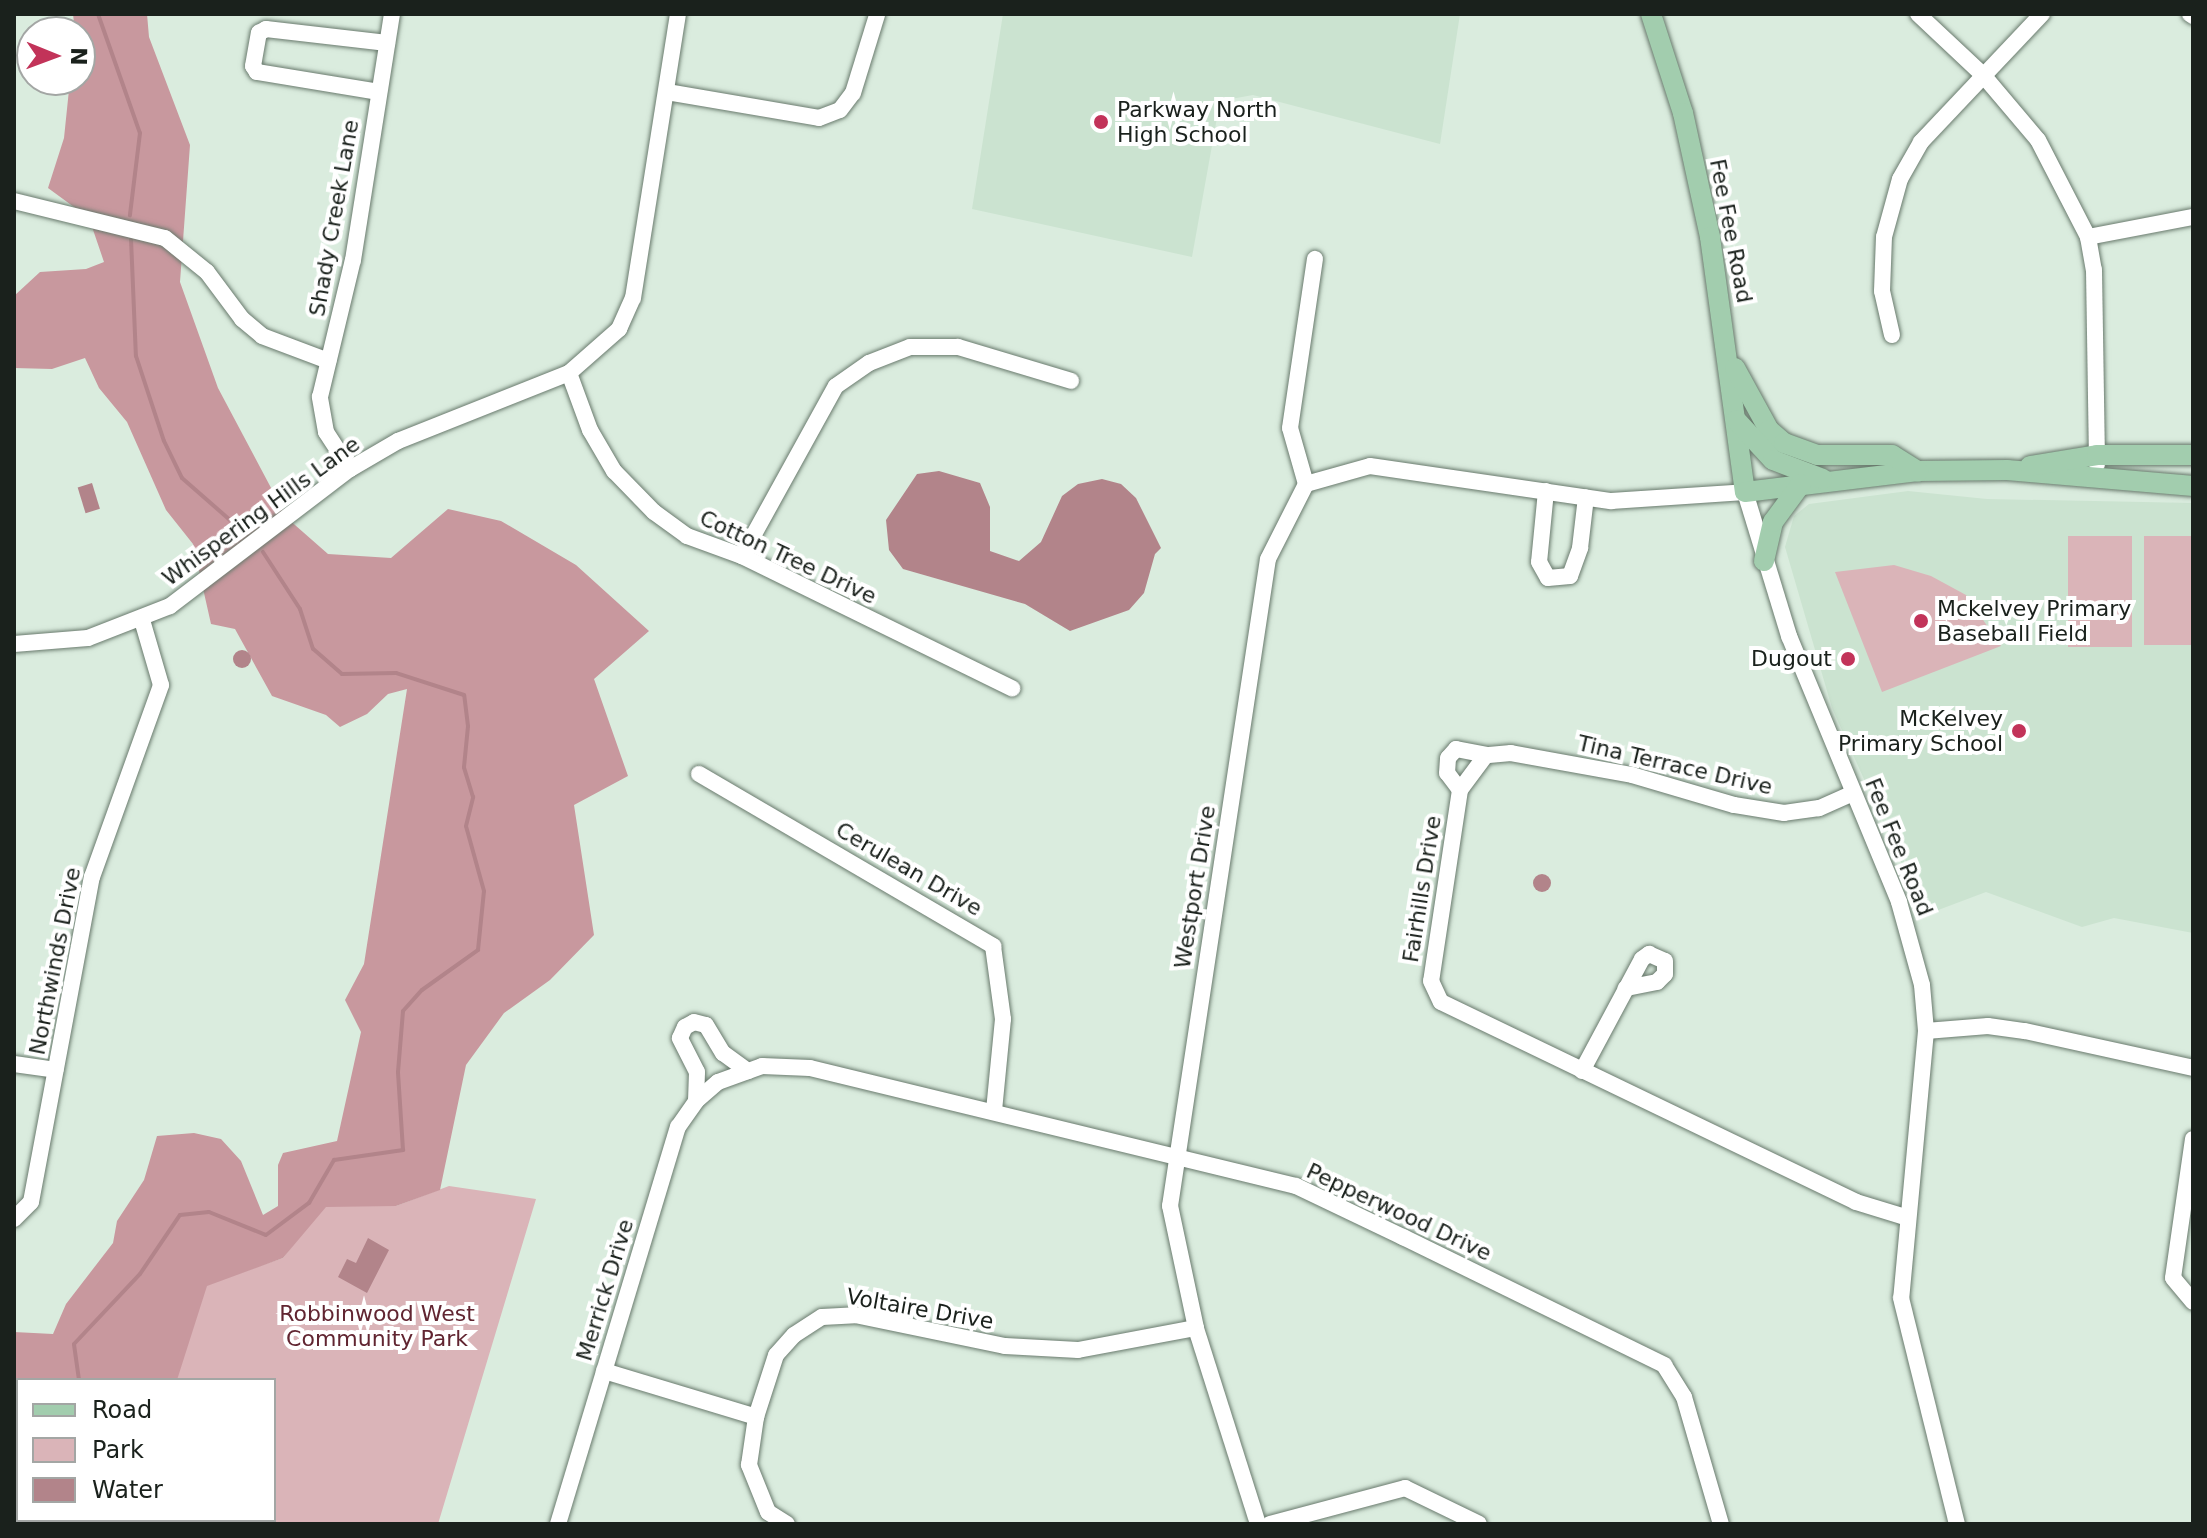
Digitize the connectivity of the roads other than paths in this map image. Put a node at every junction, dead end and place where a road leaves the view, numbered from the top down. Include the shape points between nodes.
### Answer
1 (392, 14) edge
2 (678, 14) edge
3 (1651, 14) edge
4 (1918, 14) edge
5 (2042, 14) edge
6 (877, 15) edge
7 (387, 43) junction
8 (1983, 75) junction
9 (379, 92) junction
10 (667, 92) junction
11 (14, 201) edge
12 (2193, 217) edge
13 (2088, 237) junction
14 (1315, 259) dead end
15 (1892, 335) dead end
16 (1728, 354) junction
17 (328, 361) junction
18 (569, 373) junction
19 (1071, 381) dead end
20 (1736, 420) junction
21 (2097, 455) junction
22 (2193, 455) edge
23 (350, 469) junction
24 (2007, 470) junction
25 (1918, 471) junction
26 (1826, 480) junction
27 (2097, 481) junction
28 (1306, 484) junction
29 (1801, 484) junction
30 (2193, 486) edge
31 (1546, 491) junction
32 (1745, 492) junction
33 (1586, 497) junction
34 (742, 556) junction
35 (1764, 561) junction
36 (142, 620) junction
37 (14, 644) edge
38 (1012, 688) dead end
39 (1486, 755) junction
40 (699, 774) dead end
41 (1460, 790) junction
42 (1851, 794) junction
43 (1626, 988) dead end
44 (1926, 1031) junction
45 (14, 1064) edge
46 (2193, 1068) edge
47 (56, 1070) junction
48 (748, 1071) junction
49 (1582, 1071) junction
50 (718, 1082) joint
51 (696, 1101) junction
52 (994, 1111) junction
53 (2193, 1139) edge
54 (1175, 1156) junction
55 (1905, 1217) junction
56 (14, 1219) edge
57 (2193, 1302) edge
58 (1196, 1328) junction
59 (604, 1371) junction
60 (756, 1417) junction
61 (558, 1524) edge
62 (787, 1524) edge
63 (1258, 1524) edge
64 (1270, 1524) edge
65 (1479, 1524) edge
66 (1721, 1524) edge
67 (1957, 1524) edge

1 - 7 street, Shady Creek Lane
2 - 10 street, Whispering Hills Lane
3 - 16 main road, Fee Fee Road via 1686,129
4 - 8 street
5 - 8 street
6 - 10 street via 853,93 840,110 819,118
7 - 9 street, Shady Creek Lane
7 - 9 street via 266,29 259,33 253,66 257,72
8 - 13 street via 2038,140
8 - 15 street via 1921,142 1900,179 1884,237 1882,291
9 - 17 street, Shady Creek Lane via 353,260
10 - 18 street, Whispering Hills Lane via 633,298 619,329
11 - 17 street via 165,238 197,262 262,336
12 - 13 street
13 - 21 street via 2094,270
14 - 28 street via 1290,428
16 - 20 main road, Fee Fee Road
16 - 25 main road via 1769,430 1784,443 1817,455 1892,455
17 - 23 street, Shady Creek Lane via 320,416
18 - 23 street, Whispering Hills Lane via 398,441
18 - 34 street, Cotton Tree Drive via 590,430 614,471 654,512 687,536
19 - 34 street via 958,347 910,347 869,363 836,386
20 - 26 main road via 1773,460
20 - 32 main road, Fee Fee Road
21 - 22 main road
21 - 24 main road
21 - 27 street
23 - 36 street, Whispering Hills Lane via 196,589
24 - 25 main road
24 - 27 main road
25 - 26 main road
26 - 29 main road
27 - 30 main road
28 - 31 street via 1370,466
28 - 54 street, Westport Drive via 1268,559
29 - 32 main road
29 - 35 main road via 1773,522
31 - 33 street
31 - 33 street via 1539,562 1548,578 1570,576
32 - 33 street via 1659,500
32 - 35 street, Fee Fee Road
34 - 38 street, Cotton Tree Drive
35 - 42 street, Fee Fee Road
36 - 37 street, Whispering Hills Lane via 88,638
36 - 47 street, Northwinds Drive via 161,685 92,877
39 - 41 street, Fairhills Drive
39 - 41 street, Tina Terrace Drive via 1456,749 1448,758 1447,773
39 - 42 street, Tina Terrace Drive via 1511,753 1632,775 1734,805 1784,813 1819,808
40 - 52 street, Cerulean Drive via 993,946 1003,1019
41 - 49 street, Fairhills Drive via 1434,943 1433,992 1441,1002
42 - 44 street, Fee Fee Road via 1899,902 1922,985
43 - 49 street
44 - 46 street via 1988,1026 2025,1031
44 - 55 street, Fee Fee Road
45 - 47 street
47 - 56 street, Northwinds Drive via 31,1202
48 - 50 street, Pepperwood Drive
48 - 51 street via 723,1053 706,1025 685,1027 680,1038 698,1076
48 - 52 street, Pepperwood Drive via 762,1066 810,1068
49 - 55 street, Fairhills Drive via 1856,1202
50 - 51 street, Merrick Drive
51 - 59 street, Merrick Drive via 678,1127
52 - 54 street, Pepperwood Drive
53 - 57 street via 2173,1278
54 - 58 street, Westport Drive via 1170,1206
54 - 66 street, Pepperwood Drive via 1296,1186 1664,1365 1684,1397
55 - 67 street, Fee Fee Road via 1901,1298 1907,1339
58 - 60 street, Voltaire Drive via 1070,1350 1005,1346 855,1315 822,1317 776,1355
58 - 63 street, Westport Drive
59 - 60 street
59 - 61 street, Merrick Drive
60 - 62 street, Voltaire Drive via 749,1465 768,1512
64 - 65 street via 1405,1488

